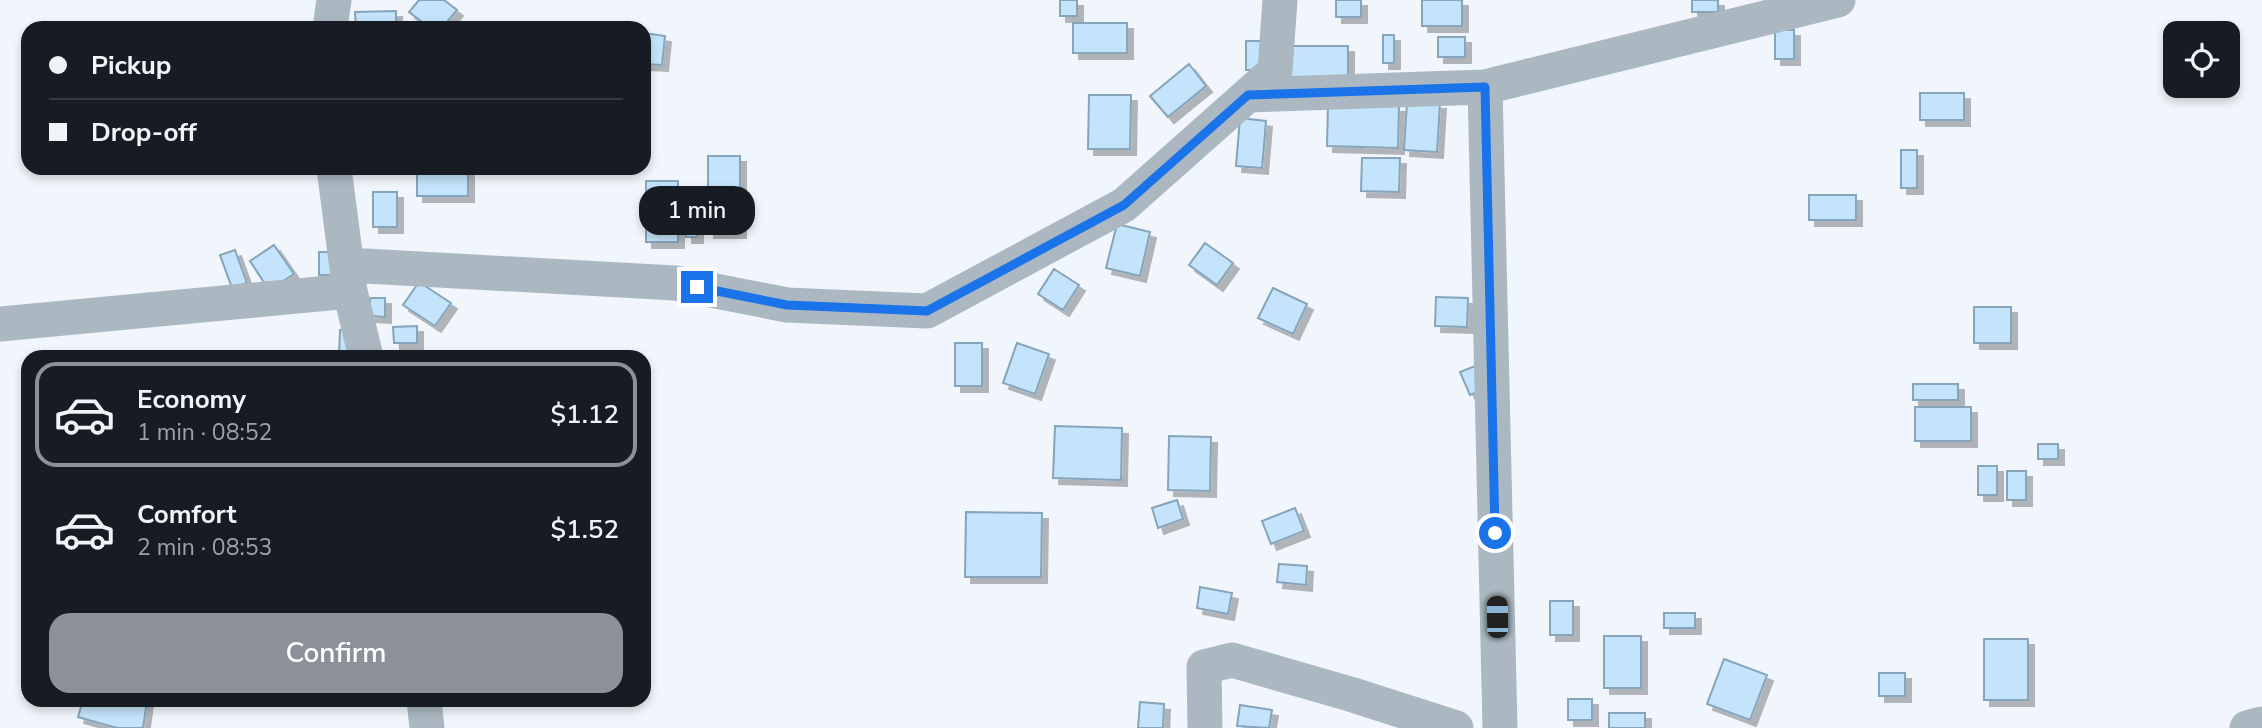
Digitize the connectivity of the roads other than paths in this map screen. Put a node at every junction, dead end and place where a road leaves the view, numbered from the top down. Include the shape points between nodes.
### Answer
1 (334, 0) edge
2 (1280, 0) edge
3 (1838, 0) edge
4 (331, 21) edge
5 (1485, 87) junction
6 (1248, 95) junction
7 (335, 175) edge
8 (348, 278) junction
9 (0, 324) edge
10 (364, 350) edge
11 (425, 707) edge
12 (2262, 724) edge
13 (427, 728) edge
14 (1205, 728) edge
15 (1456, 728) edge
16 (1500, 728) edge
17 (2247, 728) edge

1 - 4 street
2 - 6 street via 1275,71
3 - 5 street
5 - 6 street
5 - 16 street
6 - 8 street via 1124,205 927,311 787,305 675,283
7 - 8 street
8 - 9 street
8 - 10 street
11 - 13 street
12 - 17 street
14 - 15 street via 1205,667 1232,660

